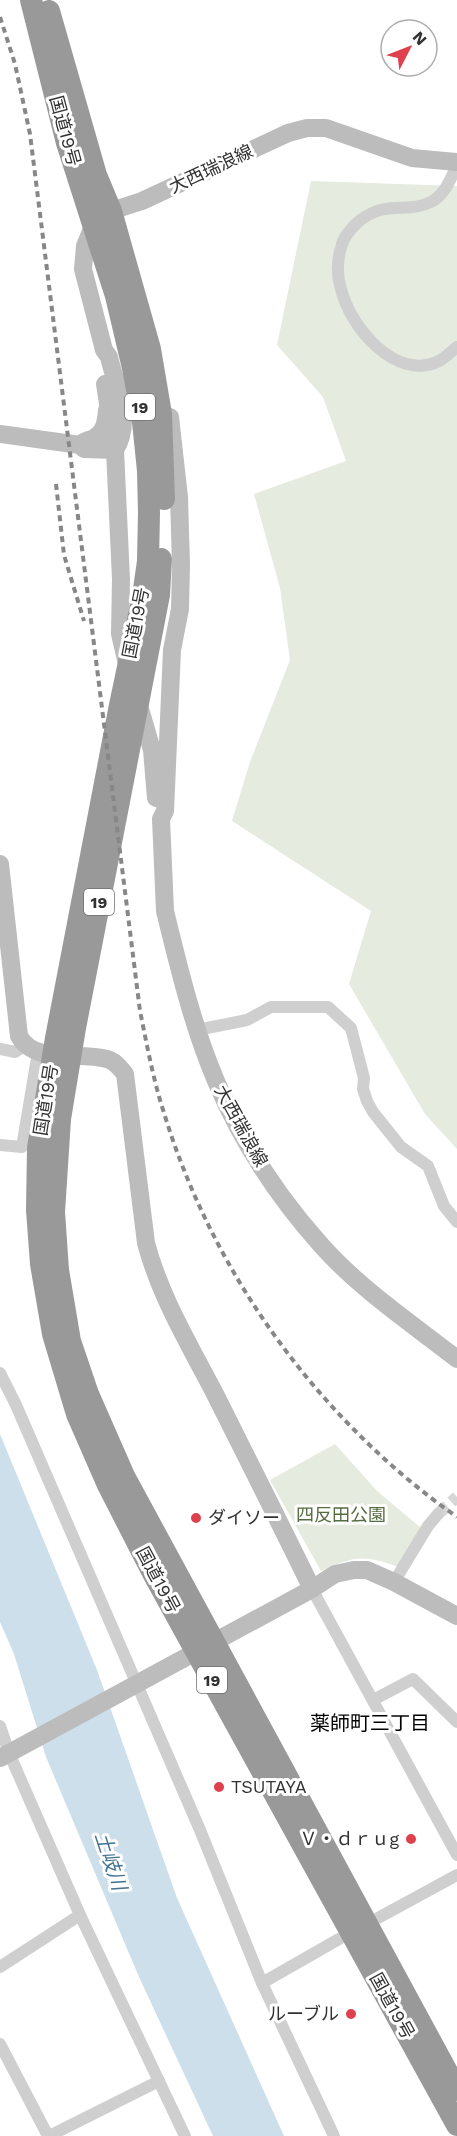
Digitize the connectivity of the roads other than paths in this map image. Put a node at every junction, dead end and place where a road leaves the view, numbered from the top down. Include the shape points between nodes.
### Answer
1 (31, 0) edge
2 (46, 0) edge
3 (457, 164) edge
4 (102, 217) junction
5 (457, 347) edge
6 (104, 350) junction
7 (150, 350) junction
8 (108, 404) junction
9 (0, 434) edge
10 (0, 440) edge
11 (77, 445) junction
12 (115, 450) junction
13 (151, 596) junction
14 (172, 650) junction
15 (126, 659) junction
16 (161, 819) junction
17 (0, 864) edge
18 (197, 1030) junction
19 (0, 1049) edge
20 (31, 1049) junction
21 (0, 1145) edge
22 (457, 1222) edge
23 (457, 1359) edge
24 (0, 1373) edge
25 (438, 1514) tunnel mouth
26 (394, 1581) junction
27 (312, 1589) junction
28 (457, 1616) edge
29 (205, 1647) junction
30 (135, 1685) junction
31 (373, 1700) junction
32 (457, 1722) edge
33 (0, 1726) edge
34 (9, 1753) edge
35 (457, 1855) edge
36 (457, 1875) edge
37 (80, 1915) junction
38 (378, 1918) dead end
39 (339, 1940) dead end
40 (0, 1967) edge
41 (262, 1983) junction
42 (0, 2044) edge
43 (159, 2081) junction
44 (457, 2090) edge
45 (457, 2125) edge
46 (48, 2136) edge
47 (185, 2136) edge
48 (333, 2136) edge

1 - 4 highway, 国道19号 / 19 via 67,143
2 - 4 highway, 国道19号 / 19 via 96,175
3 - 4 main road, 大西瑞浪線 via 412,158 326,128 307,128
3 - 5 street via 448,184 431,202 375,211 351,229 343,240 338,271 352,317 378,349 397,361 414,365 440,360
4 - 6 main road via 85,246 84,269
4 - 7 highway, 国道19号 / 19
4 - 13 highway, 国道19号 / 19 via 143,422
6 - 8 main road via 101,359
6 - 12 main road via 122,411 122,436
7 - 13 highway, 国道19号 / 19 via 161,414 164,524
7 - 14 main road via 161,375 172,426 179,497 180,609
8 - 11 main road via 106,425 96,436
8 - 12 main road
9 - 10 main road
9 - 11 main road
11 - 12 main road via 84,449
12 - 15 main road via 120,634
13 - 29 highway, 国道19号 / 19 via 45,1211 70,1341 88,1394
14 - 15 main road via 168,660 136,664
14 - 16 main road via 165,810
15 - 16 main road via 153,750 157,811
16 - 18 main road, 大西瑞浪線 via 165,911
17 - 20 main road via 19,1036
18 - 22 street via 247,1020 271,1007 328,1007 351,1028 364,1078 363,1089 373,1112 401,1147 428,1166 444,1206
18 - 23 main road, 大西瑞浪線 via 240,1131 321,1245 360,1283
19 - 20 street
20 - 21 street via 22,1147
20 - 27 main road via 108,1059 125,1074 146,1243 153,1269
24 - 30 street
25 - 26 street
26 - 27 main road via 367,1570 354,1570 335,1574
26 - 28 main road
27 - 29 main road
27 - 31 street
29 - 30 main road
29 - 44 highway, 国道19号 / 19
29 - 45 highway, 国道19号 / 19
30 - 34 main road
30 - 41 street
31 - 32 street via 413,1679
31 - 35 street
33 - 34 street
34 - 37 street
36 - 38 street
37 - 40 street
37 - 43 street
39 - 41 street
41 - 48 street
42 - 46 street
43 - 46 street
43 - 47 street

